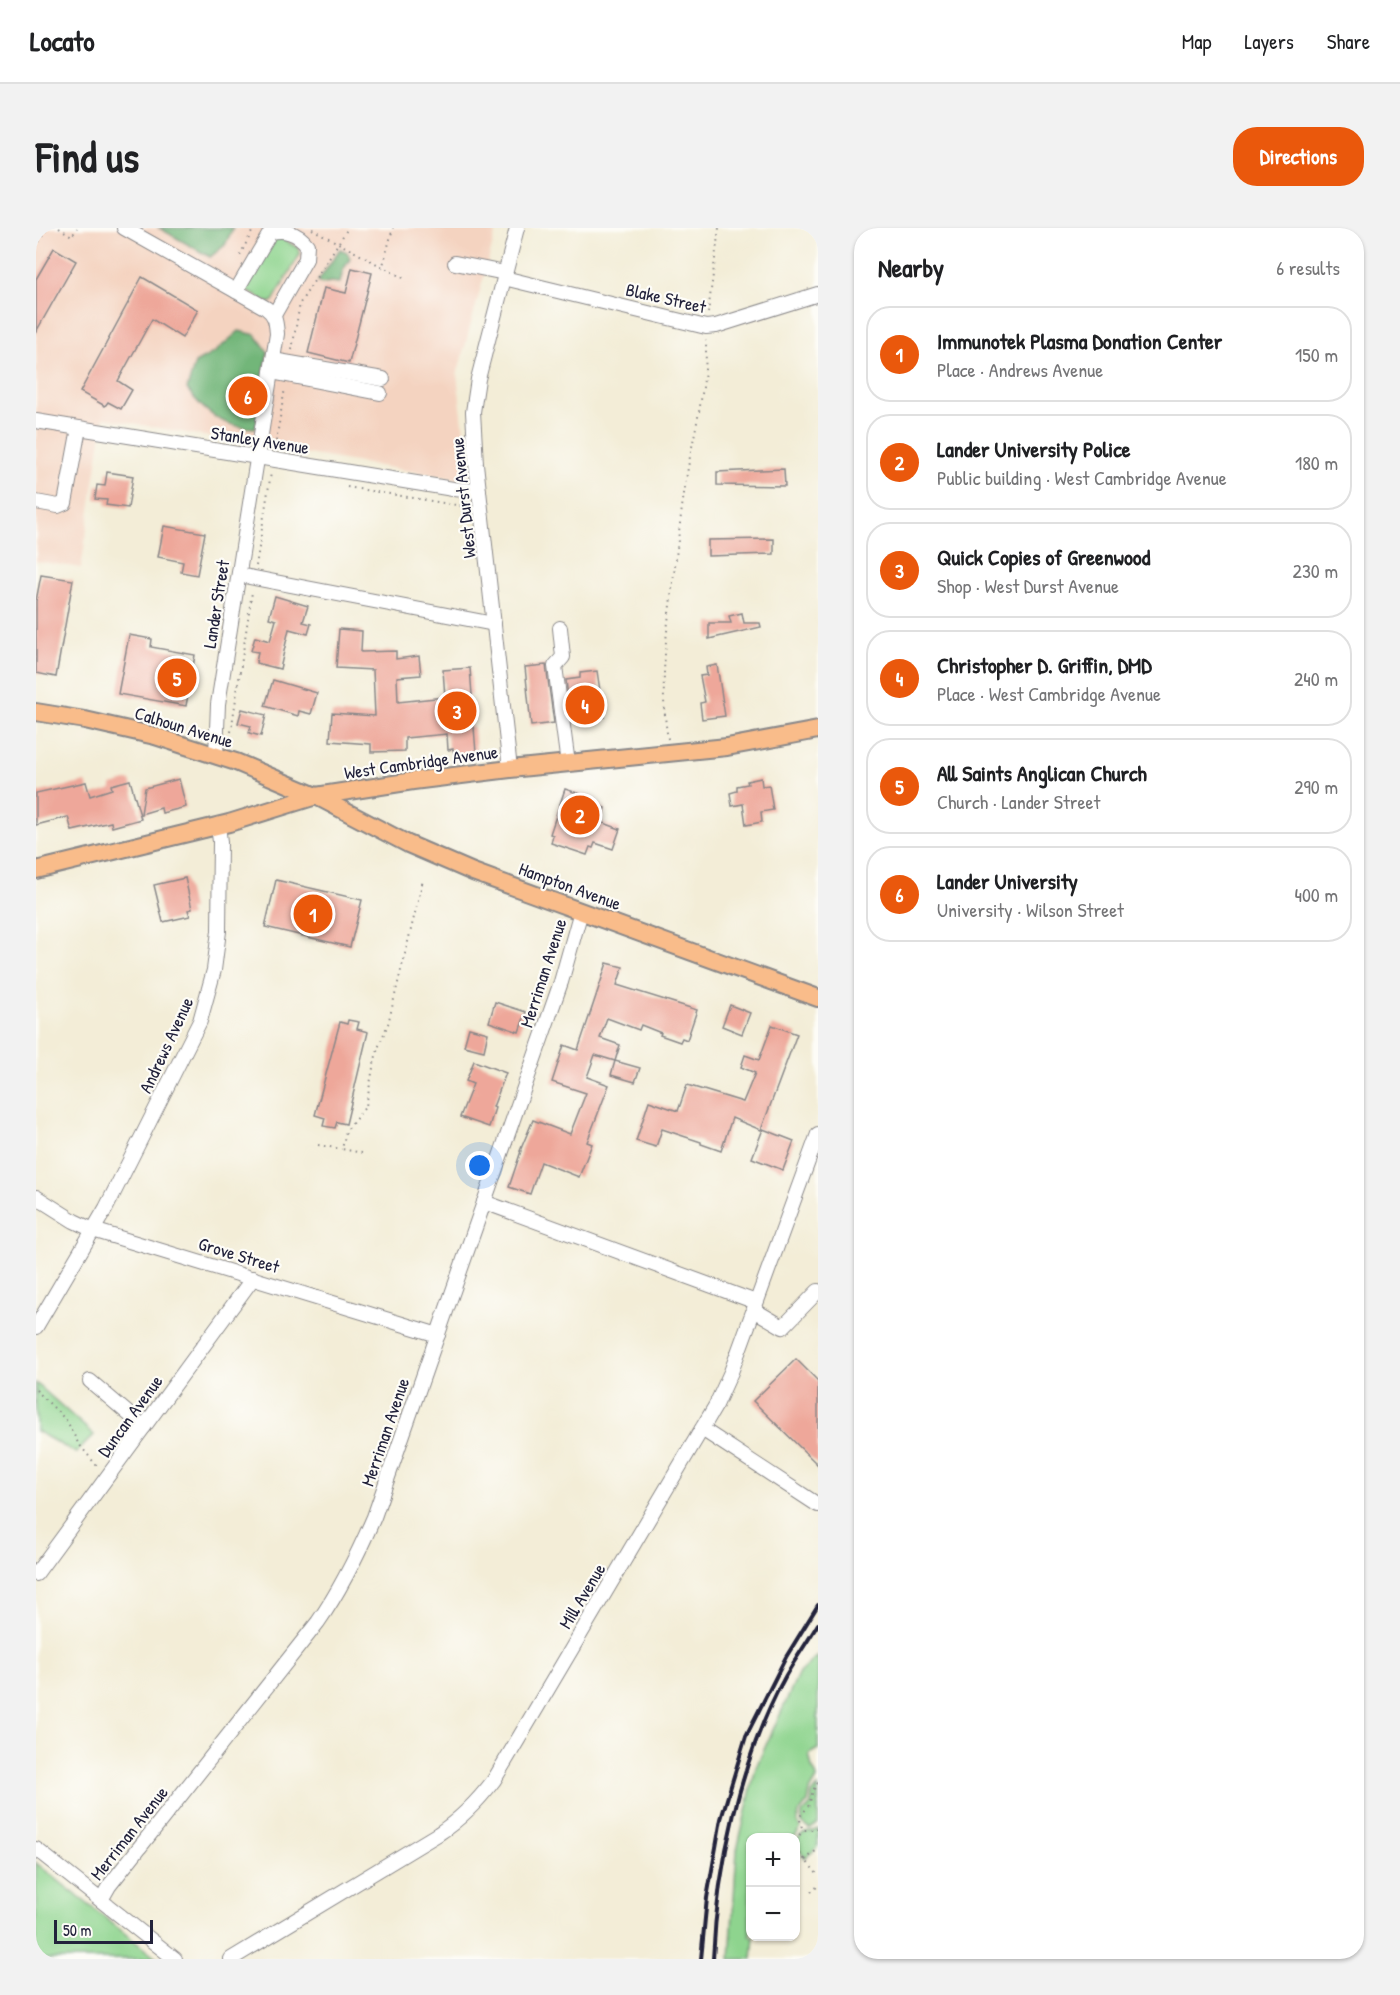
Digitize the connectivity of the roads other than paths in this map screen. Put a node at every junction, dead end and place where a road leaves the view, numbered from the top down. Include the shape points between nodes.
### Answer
1 (124, 228) edge
2 (517, 228) edge
3 (455, 263) dead end
4 (504, 275) junction
5 (236, 291) junction
6 (818, 294) edge
7 (274, 315) junction
8 (272, 366) junction
9 (381, 386) dead end
10 (36, 421) edge
11 (79, 428) junction
12 (258, 458) junction
13 (479, 491) junction
14 (36, 502) edge
15 (239, 575) junction
16 (494, 624) junction
17 (560, 628) dead end
18 (36, 712) edge
19 (818, 730) edge
20 (216, 755) junction
21 (568, 764) junction
22 (510, 769) junction
23 (316, 796) junction
24 (218, 825) junction
25 (36, 870) edge
26 (581, 911) junction
27 (818, 998) edge
28 (818, 1134) edge
29 (36, 1197) edge
30 (484, 1202) junction
31 (93, 1230) junction
32 (253, 1278) junction
33 (818, 1291) edge
34 (755, 1306) junction
35 (36, 1327) edge
36 (438, 1335) junction
37 (90, 1381) dead end
38 (144, 1427) junction
39 (702, 1429) junction
40 (818, 1505) edge
41 (36, 1574) edge
42 (36, 1849) edge
43 (101, 1900) junction
44 (175, 1959) edge
45 (231, 1959) edge

1 - 5 street
2 - 4 street, West Durst Avenue
3 - 4 street, Blake Street
4 - 6 street, Blake Street via 706,327
4 - 13 street, West Durst Avenue via 474,400
5 - 7 street
5 - 7 street via 270,233 283,229 298,236 307,245 306,259
7 - 8 street, Lander Street via 277,334
8 - 9 street
8 - 12 street, Lander Street
10 - 11 street, Stanley Avenue
11 - 12 street, Stanley Avenue
11 - 14 street via 65,503 58,506
12 - 13 street, Stanley Avenue
12 - 15 street, Lander Street
13 - 16 street, West Durst Avenue
15 - 16 street
15 - 20 street, Lander Street via 218,704
16 - 22 street, West Durst Avenue
17 - 21 street via 563,657 555,666
18 - 20 main road, Calhoun Avenue via 155,736
19 - 21 main road, West Cambridge Avenue via 727,747
20 - 23 main road, Calhoun Avenue
21 - 22 main road, West Cambridge Avenue
22 - 23 main road, West Cambridge Avenue
23 - 24 main road, West Cambridge Avenue
23 - 26 main road, Hampton Avenue via 408,844
24 - 25 main road, West Cambridge Avenue
24 - 31 street, Andrews Avenue via 219,931 207,1002
26 - 27 main road, Hampton Avenue
26 - 30 street, Merriman Avenue via 561,982
28 - 34 street, Mill Avenue
29 - 31 street, Grove Street
30 - 34 street
30 - 36 street, Merriman Avenue
31 - 32 street, Grove Street
31 - 35 street, Andrews Avenue
32 - 36 street, Grove Street
32 - 38 street, Duncan Avenue
33 - 34 street via 783,1327
34 - 39 street, Mill Avenue via 730,1372
36 - 43 street, Merriman Avenue via 374,1517 333,1599
37 - 38 street
38 - 41 street, Duncan Avenue
39 - 40 street
39 - 45 street, Mill Avenue via 480,1798 438,1834
42 - 43 street
43 - 44 street

